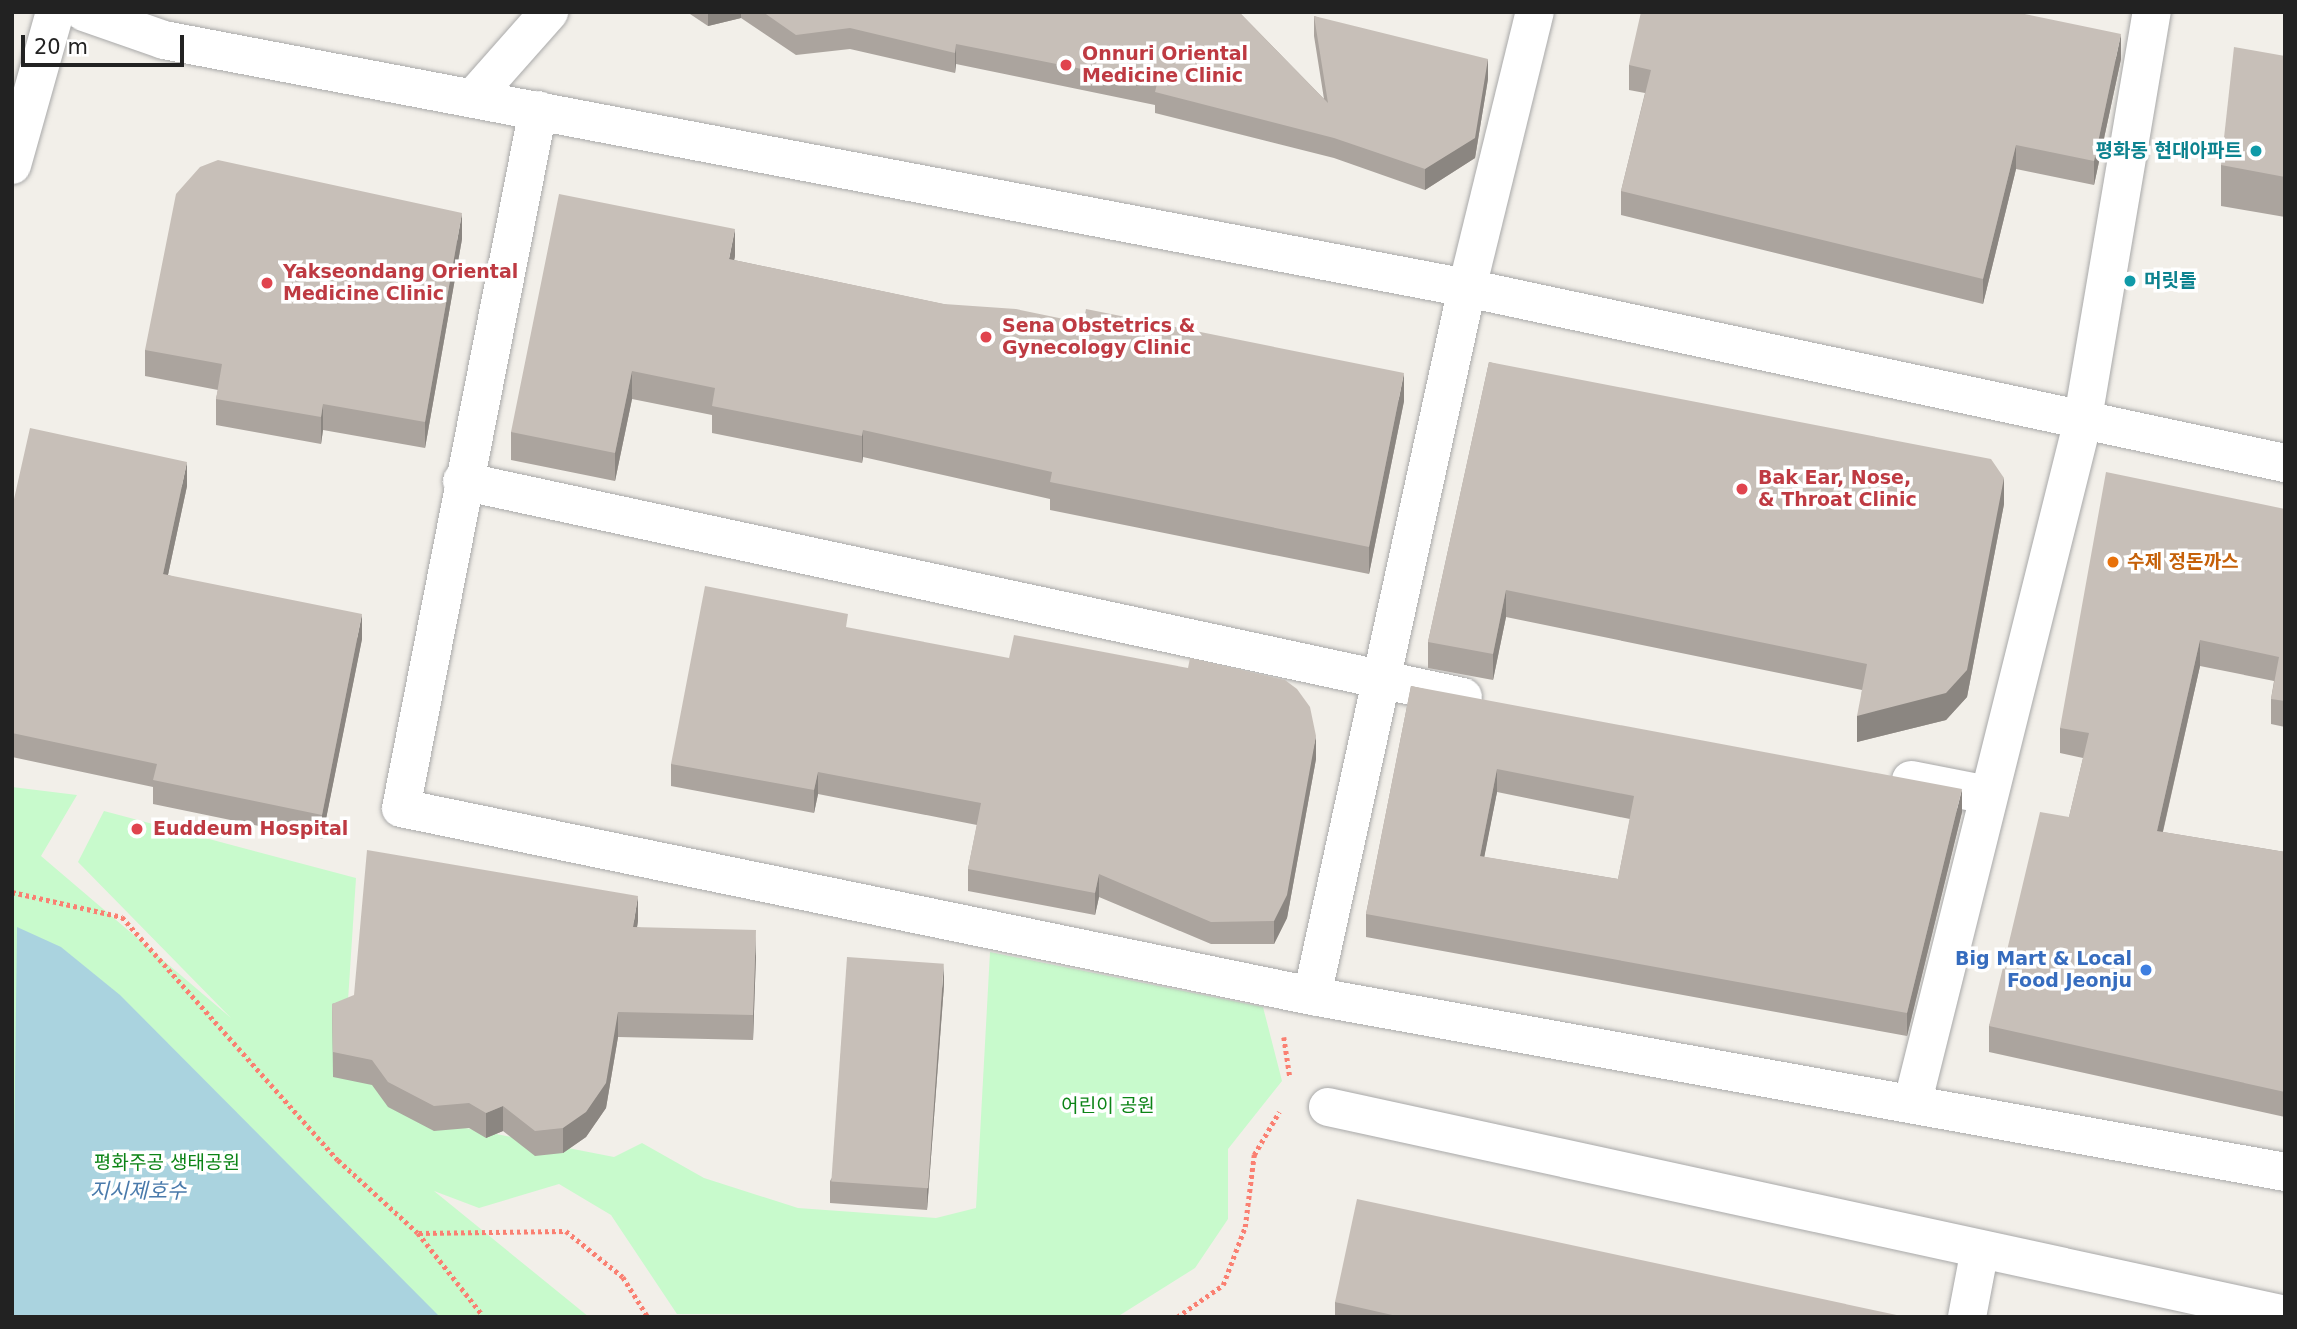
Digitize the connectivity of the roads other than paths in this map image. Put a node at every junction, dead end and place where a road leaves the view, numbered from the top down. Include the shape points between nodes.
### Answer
1 (55, 12) edge
2 (84, 12) edge
3 (549, 12) edge
4 (1535, 12) edge
5 (2152, 12) edge
6 (473, 98) junction
7 (538, 110) junction
8 (12, 165) edge
9 (1467, 288) junction
10 (2082, 424) junction
11 (2285, 463) edge
12 (462, 481) junction
13 (1379, 681) junction
14 (1501, 704) edge
15 (1880, 775) edge
16 (1988, 795) junction
17 (1312, 996) junction
18 (1913, 1101) junction
19 (1328, 1107) dead end
20 (2285, 1172) edge
21 (1980, 1249) junction
22 (2285, 1315) edge
23 (1967, 1317) edge

1 - 8 street
2 - 6 street via 164,40
3 - 6 street
4 - 9 street
5 - 10 street
6 - 7 street
7 - 9 street
7 - 12 street
9 - 10 street
9 - 13 street
10 - 11 street
10 - 16 street
12 - 13 street
12 - 17 street via 401,808
13 - 14 street
13 - 17 street
15 - 16 street
16 - 18 street
17 - 18 street
18 - 20 street
19 - 21 street
21 - 22 street
21 - 23 street

